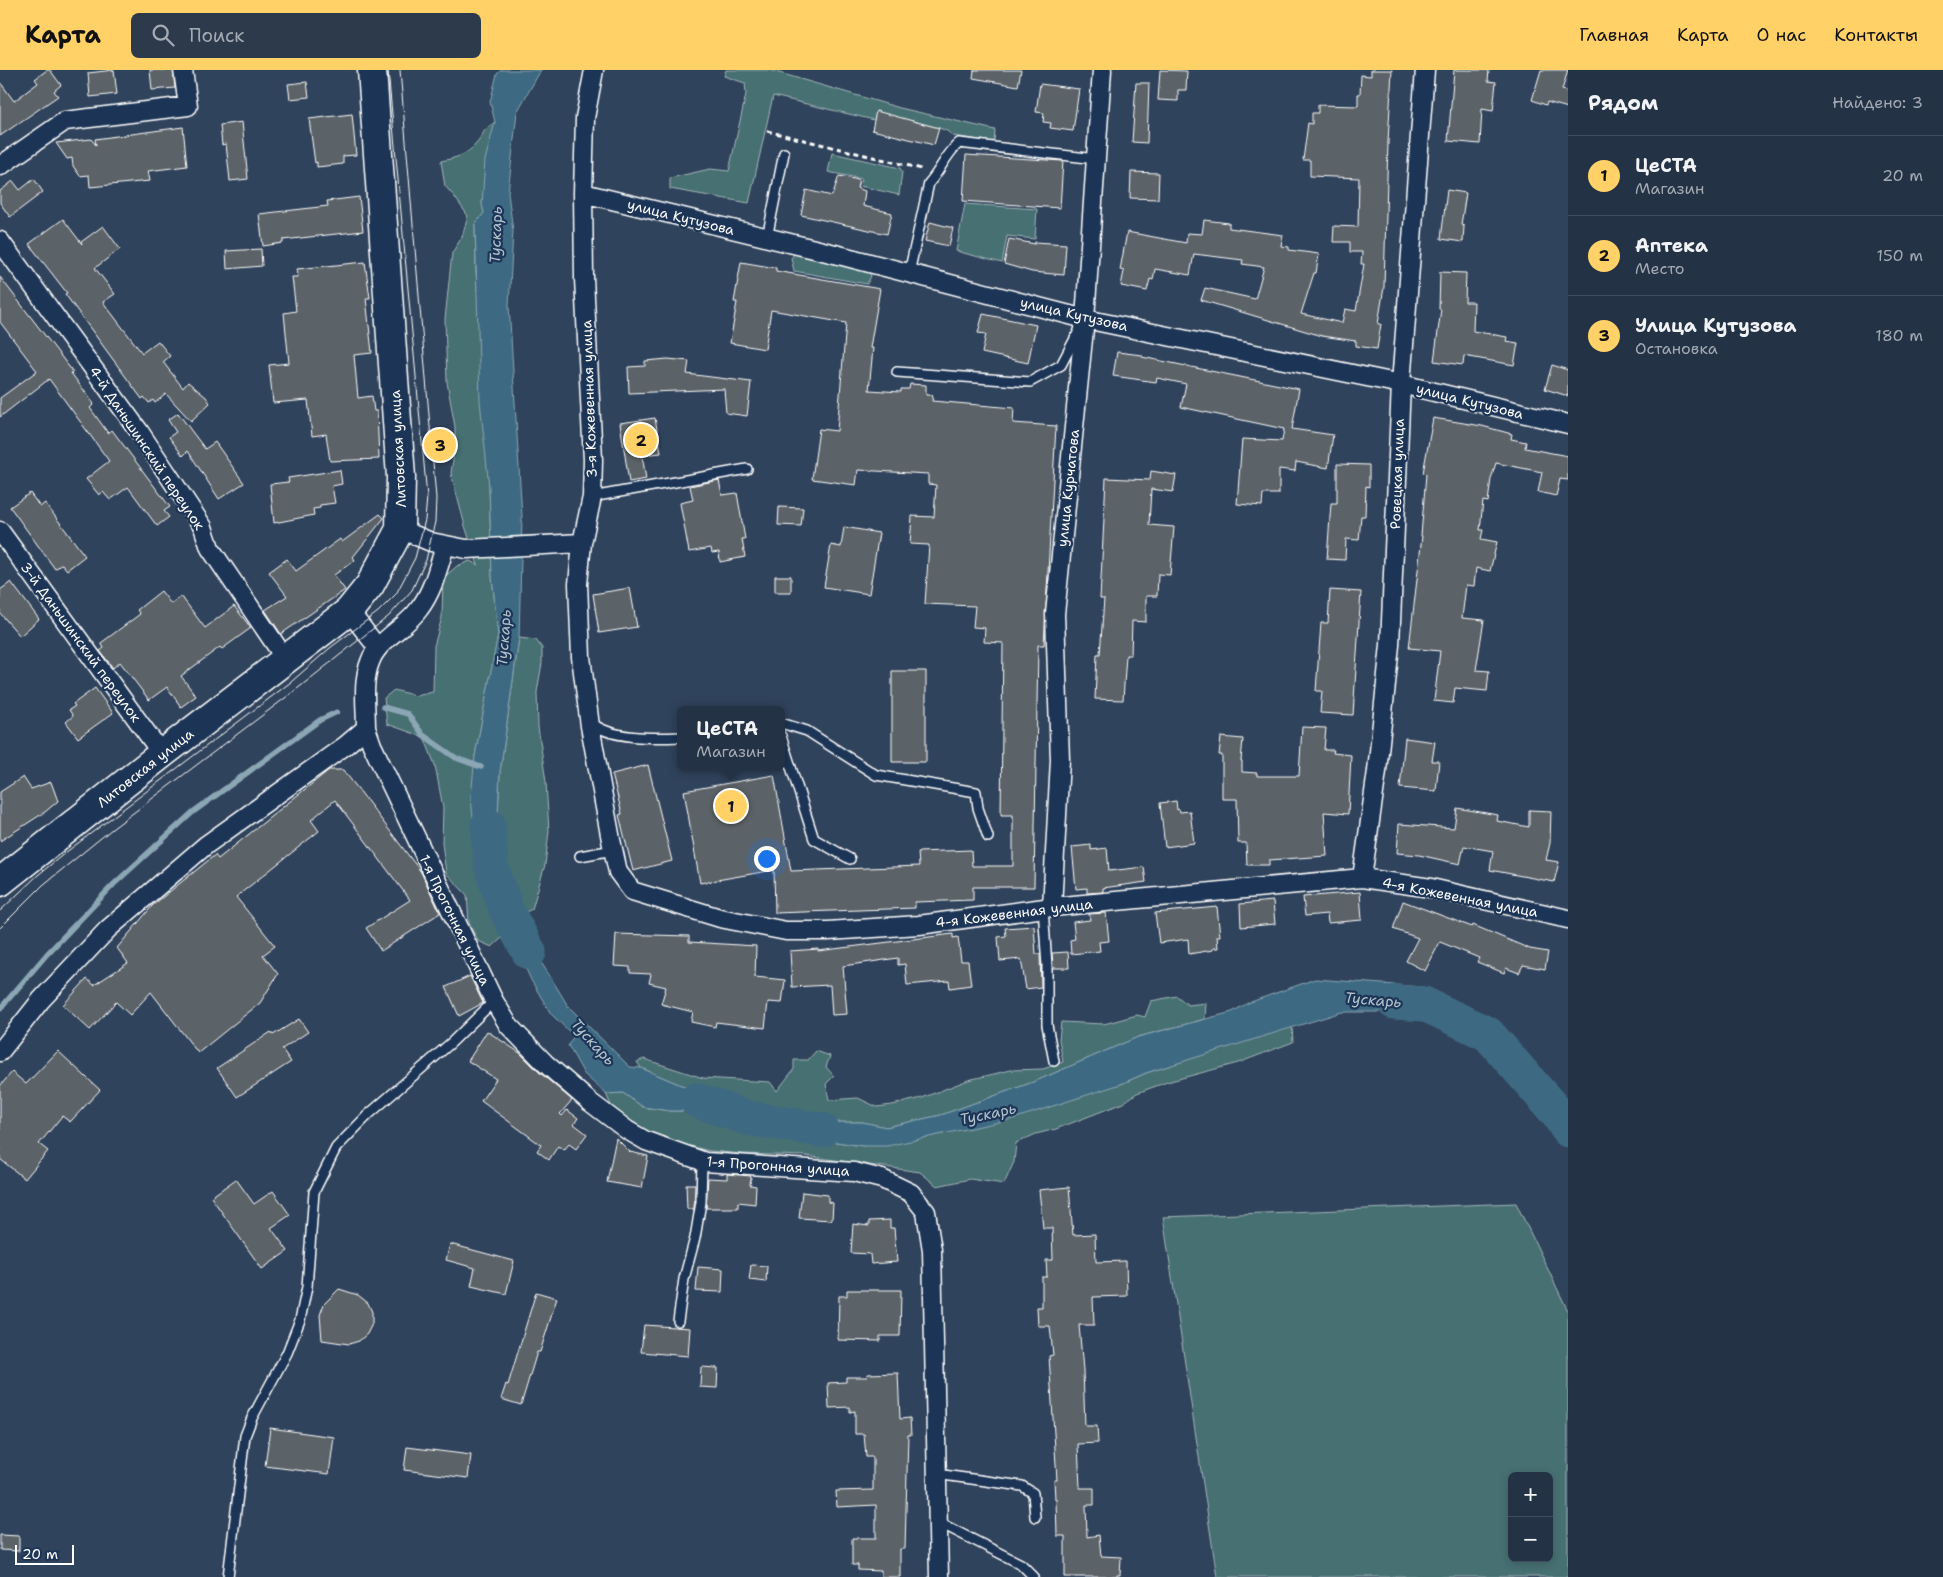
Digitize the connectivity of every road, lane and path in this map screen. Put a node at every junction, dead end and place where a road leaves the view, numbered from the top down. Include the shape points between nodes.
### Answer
1 (183, 70) edge
2 (372, 70) edge
3 (594, 70) edge
4 (1102, 70) edge
5 (1425, 70) edge
6 (767, 131) dead end
7 (784, 153) dead end
8 (1096, 159) junction
9 (0, 166) edge
10 (938, 173) junction
11 (583, 194) junction
12 (767, 238) junction
13 (0, 241) edge
14 (909, 273) junction
15 (1085, 319) junction
16 (897, 372) dead end
17 (1401, 384) junction
18 (1568, 424) edge
19 (747, 469) dead end
20 (592, 497) junction
21 (400, 529) junction
22 (0, 530) edge
23 (582, 543) junction
24 (445, 546) junction
25 (348, 611) junction
26 (378, 648) junction
27 (286, 660) junction
28 (589, 723) junction
29 (785, 724) edge
30 (366, 728) junction
31 (677, 737) edge
32 (785, 748) edge
33 (162, 754) junction
34 (988, 837) dead end
35 (613, 850) junction
36 (580, 856) dead end
37 (850, 859) dead end
38 (1362, 878) junction
39 (0, 882) edge
40 (1047, 907) junction
41 (1568, 919) edge
42 (494, 1001) junction
43 (0, 1052) edge
44 (1054, 1062) dead end
45 (702, 1161) junction
46 (678, 1321) dead end
47 (936, 1474) junction
48 (1034, 1517) dead end
49 (937, 1521) junction
50 (228, 1577) edge
51 (939, 1577) edge
52 (1034, 1577) edge

1 - 9 street via 188,106 65,121
2 - 21 main road, Литовская улица via 401,468
3 - 11 street, 3-я Кожевенная улица via 585,118
4 - 8 street, улица Курчатова
5 - 17 street, Ровецкая улица
6 - 10 path
7 - 12 lane
8 - 10 lane via 959,143
8 - 15 street, улица Курчатова
10 - 14 lane via 929,183
11 - 12 street, улица Кутузова
11 - 20 street, 3-я Кожевенная улица
12 - 14 street, улица Кутузова
13 - 27 street, 4-й Даньшинский переулок via 139,431 203,527 210,548
14 - 15 street, улица Кутузова
15 - 16 lane via 1061,364 1030,382
15 - 17 street, улица Кутузова
15 - 40 street, улица Курчатова via 1054,614 1060,760
17 - 18 street, улица Кутузова
17 - 38 street, Ровецкая улица via 1390,645
19 - 20 lane
20 - 23 street, 3-я Кожевенная улица
21 - 24 street
21 - 25 main road, Литовская улица via 370,585
22 - 33 street, 3-й Даньшинский переулок
23 - 24 street via 466,549
23 - 28 street, 3-я Кожевенная улица via 578,584 581,657
24 - 26 street via 432,587 419,610
25 - 26 street
25 - 27 main road, Литовская улица
26 - 30 street, 1-я Прогонная улица via 369,663 365,691
27 - 33 main road, Литовская улица
28 - 31 lane via 613,734
28 - 35 street, 4-я Кожевенная улица
29 - 34 lane via 807,732 876,775 976,792
30 - 42 street, 1-я Прогонная улица
30 - 43 street via 206,844 108,929 41,1000
32 - 37 lane via 814,839
33 - 39 main road, Литовская улица
35 - 36 lane
35 - 40 street, 4-я Кожевенная улица via 618,872 632,891 720,918 786,931 919,925
38 - 40 street, 4-я Кожевенная улица
38 - 41 street, 4-я Кожевенная улица via 1431,888
40 - 44 lane via 1047,1025
42 - 45 street, 1-я Прогонная улица via 510,1026 546,1064 620,1124 646,1141
42 - 50 lane via 336,1148 314,1192 304,1303 287,1353 245,1436
45 - 46 lane via 697,1229 684,1279
45 - 47 street, 1-я Прогонная улица via 854,1172 882,1179 910,1193 926,1212 932,1250
47 - 48 lane via 1022,1486 1032,1492
47 - 49 street, 1-я Прогонная улица
49 - 51 street, 1-я Прогонная улица
49 - 52 lane via 1021,1564

